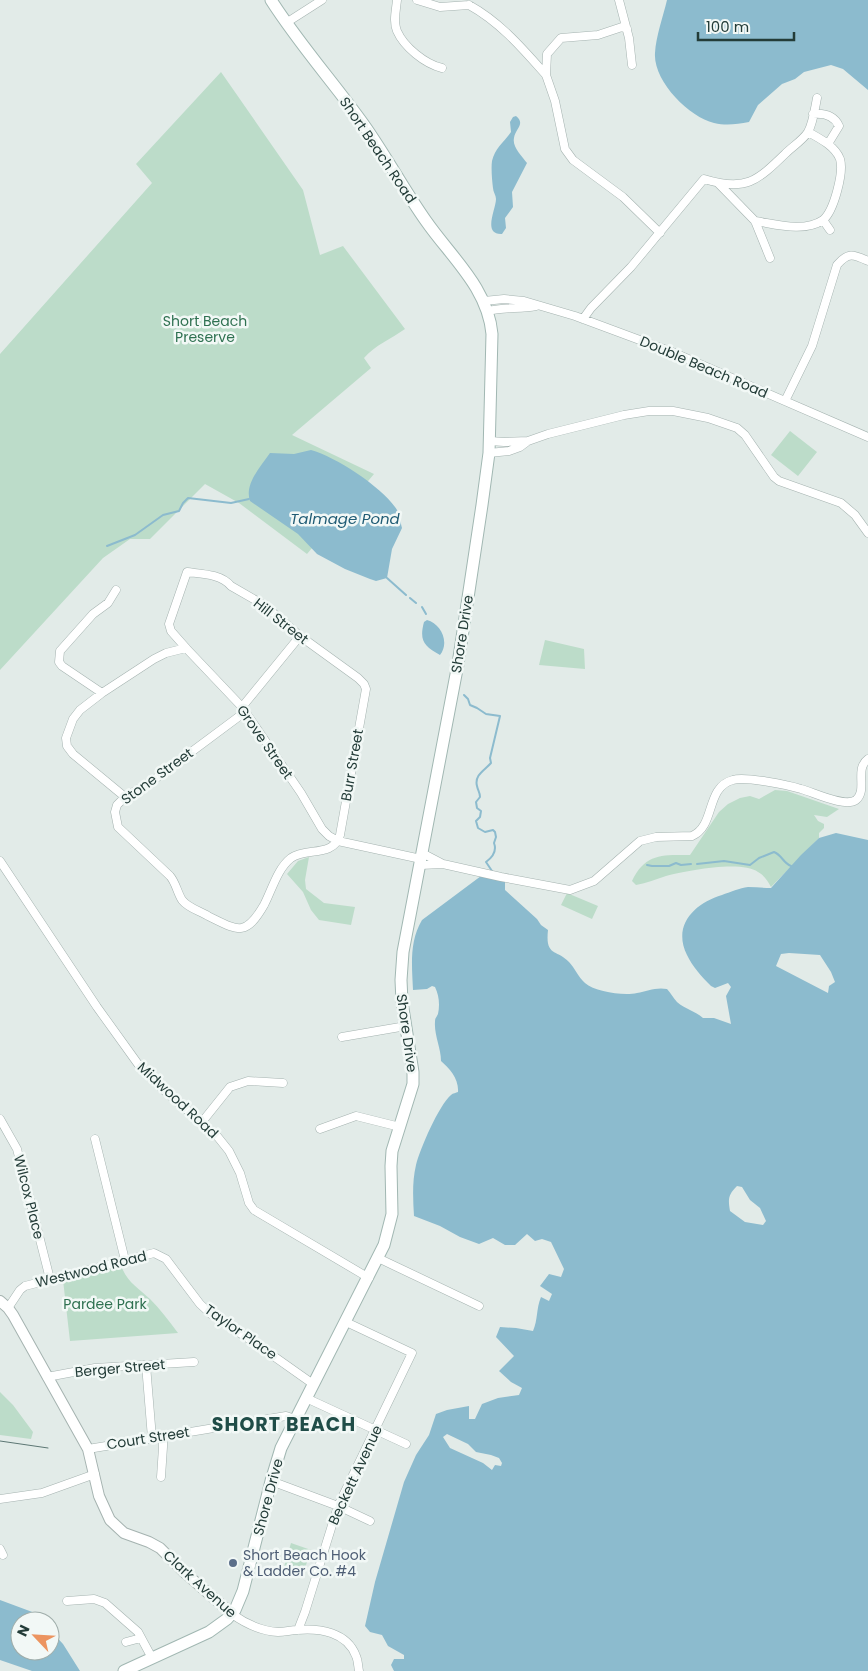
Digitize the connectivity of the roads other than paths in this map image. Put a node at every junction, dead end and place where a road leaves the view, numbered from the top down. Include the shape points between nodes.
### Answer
1 (271, 0) edge
2 (322, 0) edge
3 (397, 0) edge
4 (417, 0) edge
5 (620, 0) edge
6 (469, 3) edge
7 (286, 23) junction
8 (627, 29) junction
9 (632, 65) dead end
10 (442, 68) dead end
11 (546, 75) junction
12 (817, 98) dead end
13 (813, 114) junction
14 (808, 132) junction
15 (828, 144) junction
16 (718, 183) junction
17 (823, 220) junction
18 (755, 221) junction
19 (830, 230) dead end
20 (660, 232) junction
21 (770, 258) dead end
22 (868, 261) edge
23 (486, 306) junction
24 (583, 319) junction
25 (785, 401) junction
26 (868, 437) edge
27 (490, 441) junction
28 (528, 441) junction
29 (490, 453) junction
30 (868, 533) edge
31 (187, 572) joint
32 (116, 590) dead end
33 (300, 636) junction
34 (186, 648) junction
35 (366, 689) joint
36 (102, 693) junction
37 (243, 710) junction
38 (868, 758) edge
39 (125, 797) junction
40 (338, 841) junction
41 (421, 859) junction
42 (0, 861) edge
43 (443, 864) junction
44 (406, 1026) junction
45 (342, 1037) dead end
46 (283, 1084) dead end
47 (0, 1119) edge
48 (202, 1122) junction
49 (400, 1127) junction
50 (320, 1129) dead end
51 (95, 1138) dead end
52 (154, 1253) joint
53 (378, 1258) junction
54 (125, 1260) junction
55 (369, 1278) junction
56 (50, 1279) junction
57 (4, 1305) edge
58 (479, 1306) dead end
59 (346, 1322) junction
60 (194, 1362) dead end
61 (146, 1365) junction
62 (47, 1377) junction
63 (313, 1384) junction
64 (306, 1398) junction
65 (296, 1418) junction
66 (375, 1430) junction
67 (163, 1437) junction
68 (152, 1438) junction
69 (406, 1444) dead end
70 (88, 1448) junction
71 (95, 1474) junction
72 (161, 1477) dead end
73 (271, 1481) junction
74 (0, 1499) edge
75 (338, 1506) junction
76 (370, 1521) dead end
77 (67, 1601) dead end
78 (232, 1614) junction
79 (298, 1630) junction
80 (141, 1638) junction
81 (126, 1642) dead end
82 (152, 1658) junction
83 (124, 1671) edge
84 (359, 1671) edge

1 - 7 main road, Short Beach Road
2 - 7 street
3 - 10 street via 397,32 422,60
4 - 6 street via 440,7
5 - 8 street
6 - 11 street via 501,28
7 - 23 main road, Short Beach Road via 364,125
8 - 9 street
8 - 11 street via 622,27 598,35 561,38 548,54
11 - 20 street via 566,149 573,160 623,197
12 - 13 street
13 - 14 street
13 - 15 street via 822,113 837,121 839,126
14 - 15 street
14 - 16 street via 761,177 749,183
15 - 17 street via 840,159 839,186 832,207
16 - 18 street
16 - 20 street via 704,179
17 - 18 street via 794,227
17 - 19 street
18 - 21 street
20 - 24 street
22 - 25 street via 849,255 837,265 812,346
23 - 24 street, Double Beach Road via 536,306
23 - 27 main road, Shore Drive via 492,334
24 - 25 street, Double Beach Road via 672,352
25 - 26 street, Double Beach Road
27 - 28 street
27 - 29 main road, Shore Drive
28 - 29 street via 520,448
28 - 30 street via 568,428 649,411 674,411 708,418 728,424 745,435 779,481 841,503
29 - 41 main road, Shore Drive via 458,664
31 - 33 street, Hill Street via 227,581 264,605
31 - 34 street, Grove Street via 169,624
32 - 36 street via 108,603 72,637 58,657 62,666
33 - 35 street, Hill Street via 358,678
33 - 37 street, Stone Street
34 - 36 street via 154,659
34 - 37 street, Grove Street
35 - 40 street, Burr Street
36 - 39 street via 73,719 66,738 67,746 81,762
37 - 39 street, Stone Street via 155,779
37 - 40 street, Grove Street via 302,794 322,829
38 - 43 street via 861,769 861,794 850,802 784,785 747,778 733,779 713,798 706,822 697,834 656,837 640,842 594,881 570,890
39 - 40 street, Stone Street via 114,812 118,827 170,876 182,900 191,908 237,929 254,920 290,859 330,849
40 - 41 street, Grove Street
41 - 43 street
41 - 43 street
41 - 44 main road, Shore Drive via 402,963
42 - 48 street, Midwood Road via 138,1064
44 - 45 street
44 - 49 main road, Shore Drive via 413,1084
46 - 48 street via 248,1082 230,1087
47 - 56 street, Wilcox Place via 17,1149
48 - 55 street, Midwood Road via 229,1151 254,1210
49 - 50 street via 356,1116
49 - 53 main road, Shore Drive via 391,1160 391,1222
51 - 54 street
52 - 54 street, Westwood Road
52 - 63 street, Taylor Place via 166,1259 212,1315
53 - 55 main road, Shore Drive
53 - 58 street
54 - 56 street, Westwood Road
55 - 59 main road, Shore Drive
56 - 57 street, Westwood Road via 25,1286
57 - 62 street, Clark Avenue
59 - 63 main road, Shore Drive
59 - 66 street, Beckett Avenue via 412,1353
60 - 61 street, Berger Street
61 - 62 street, Berger Street via 95,1368
61 - 68 street
62 - 70 street, Clark Avenue
63 - 64 main road, Shore Drive
64 - 65 main road, Shore Drive
64 - 66 street
65 - 67 street, Court Street via 286,1416
65 - 73 main road, Shore Drive via 279,1454
66 - 69 street
66 - 75 street, Beckett Avenue
67 - 68 street, Court Street
67 - 72 street
68 - 70 street, Court Street
70 - 71 street, Clark Avenue
71 - 74 street via 42,1493
71 - 78 street, Clark Avenue via 99,1496 116,1527 160,1548
73 - 75 street
73 - 78 main road, Shore Drive via 243,1591
75 - 76 street
75 - 79 street, Beckett Avenue
77 - 80 street via 100,1600 136,1629
78 - 79 street, Clark Avenue via 263,1630
78 - 82 main road, Shore Drive via 209,1632
79 - 84 street, Clark Avenue via 335,1634 346,1641 356,1656
80 - 81 street
80 - 82 street
82 - 83 main road, Shore Drive

